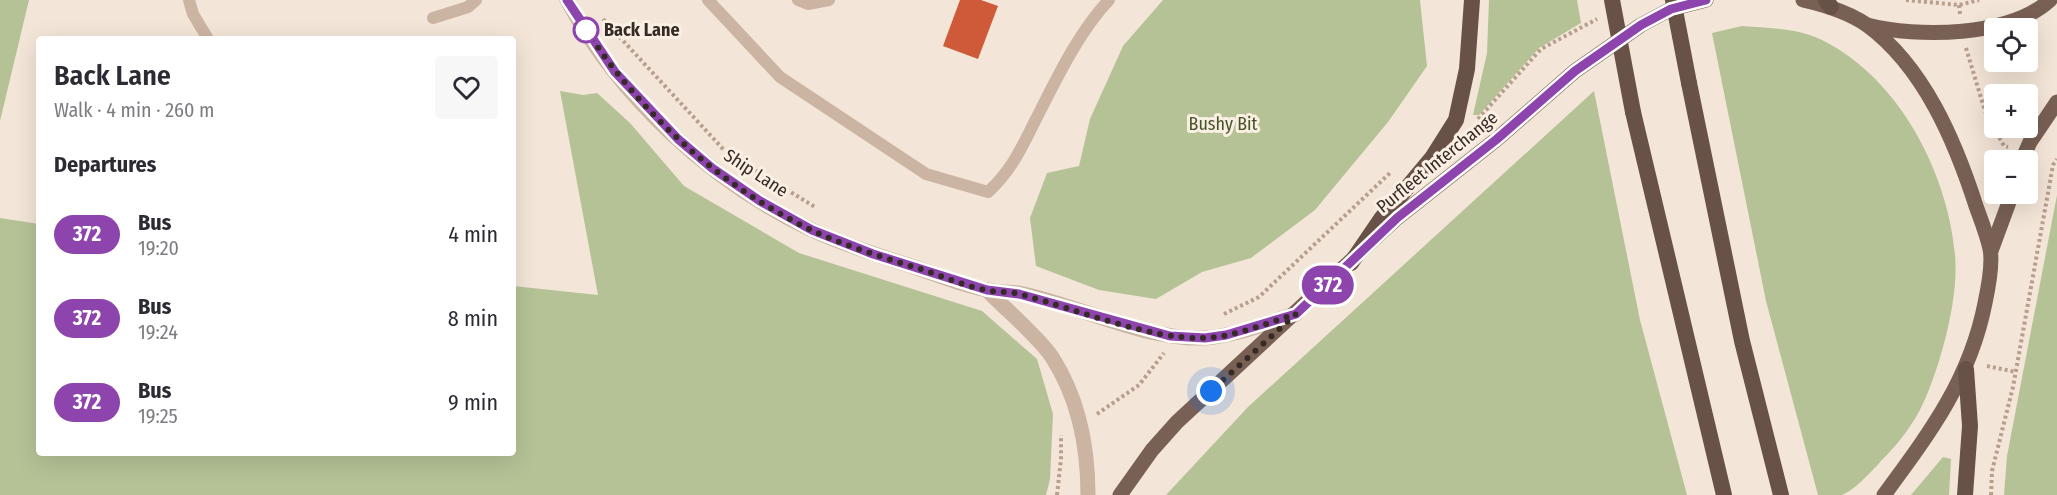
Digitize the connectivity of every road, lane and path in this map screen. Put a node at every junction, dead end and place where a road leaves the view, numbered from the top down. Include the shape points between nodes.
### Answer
1 (189, 0) edge
2 (476, 0) edge
3 (567, 0) edge
4 (708, 0) edge
5 (798, 0) edge
6 (830, 0) edge
7 (1109, 0) edge
8 (1472, 0) edge
9 (1612, 0) edge
10 (1672, 0) edge
11 (1706, 0) edge
12 (1803, 0) edge
13 (1906, 0) edge
14 (1979, 0) edge
15 (2050, 0) edge
16 (1828, 3) edge
17 (1601, 16) dead end
18 (602, 17) dead end
19 (433, 18) dead end
20 (1867, 25) junction
21 (206, 36) edge
22 (1968, 60) dead end
23 (2057, 102) edge
24 (1477, 120) dead end
25 (2004, 146) dead end
26 (2026, 150) edge
27 (727, 154) dead end
28 (2057, 159) edge
29 (737, 160) dead end
30 (2044, 162) dead end
31 (2053, 165) junction
32 (1396, 168) dead end
33 (2008, 204) edge
34 (824, 213) dead end
35 (1991, 251) junction
36 (1352, 263) junction
37 (987, 290) junction
38 (1296, 314) junction
39 (1213, 315) dead end
40 (1168, 349) dead end
41 (1967, 365) junction
42 (2016, 372) junction
43 (1095, 415) dead end
44 (1060, 424) dead end
45 (1057, 495) edge
46 (1088, 495) edge
47 (1120, 495) edge
48 (1724, 495) edge
49 (1781, 495) edge
50 (1884, 495) edge
51 (1965, 495) edge
52 (1990, 495) edge

1 - 21 lane
2 - 19 lane via 468,7
3 - 37 street, Ship Lane via 615,72 646,107 686,147 741,188 812,230
4 - 7 lane via 780,77 926,174 988,192 1007,174 1055,82
5 - 6 lane via 808,4
8 - 36 highway via 1467,69 1456,120
9 - 48 highway, bridge via 1634,112
10 - 49 highway, bridge via 1742,341
11 - 36 main road, Purfleet Interchange via 1671,9 1641,25 1575,71 1397,218
12 - 16 main road
13 - 14 path via 1959,5
15 - 20 main road via 2042,8 1964,33
16 - 20 main road
17 - 24 path via 1541,50
18 - 27 path
20 - 35 main road via 1906,63 1946,125
22 - 25 path via 1985,111
23 - 26 main road
28 - 31 path
29 - 34 path
30 - 31 path
31 - 42 path
32 - 39 path via 1258,297
33 - 35 main road
35 - 41 main road via 1985,303
36 - 38 main road, Purfleet Interchange
37 - 38 street, Ship Lane via 1019,294 1180,337 1226,335
37 - 46 street, Ship Lane via 1051,356 1072,395 1088,465
38 - 47 main road, Purfleet Interchange via 1177,422
40 - 43 path via 1138,385
41 - 42 path
41 - 50 main road via 1930,433
41 - 51 highway via 1970,426
42 - 52 path via 1992,471
44 - 45 path via 1062,459

